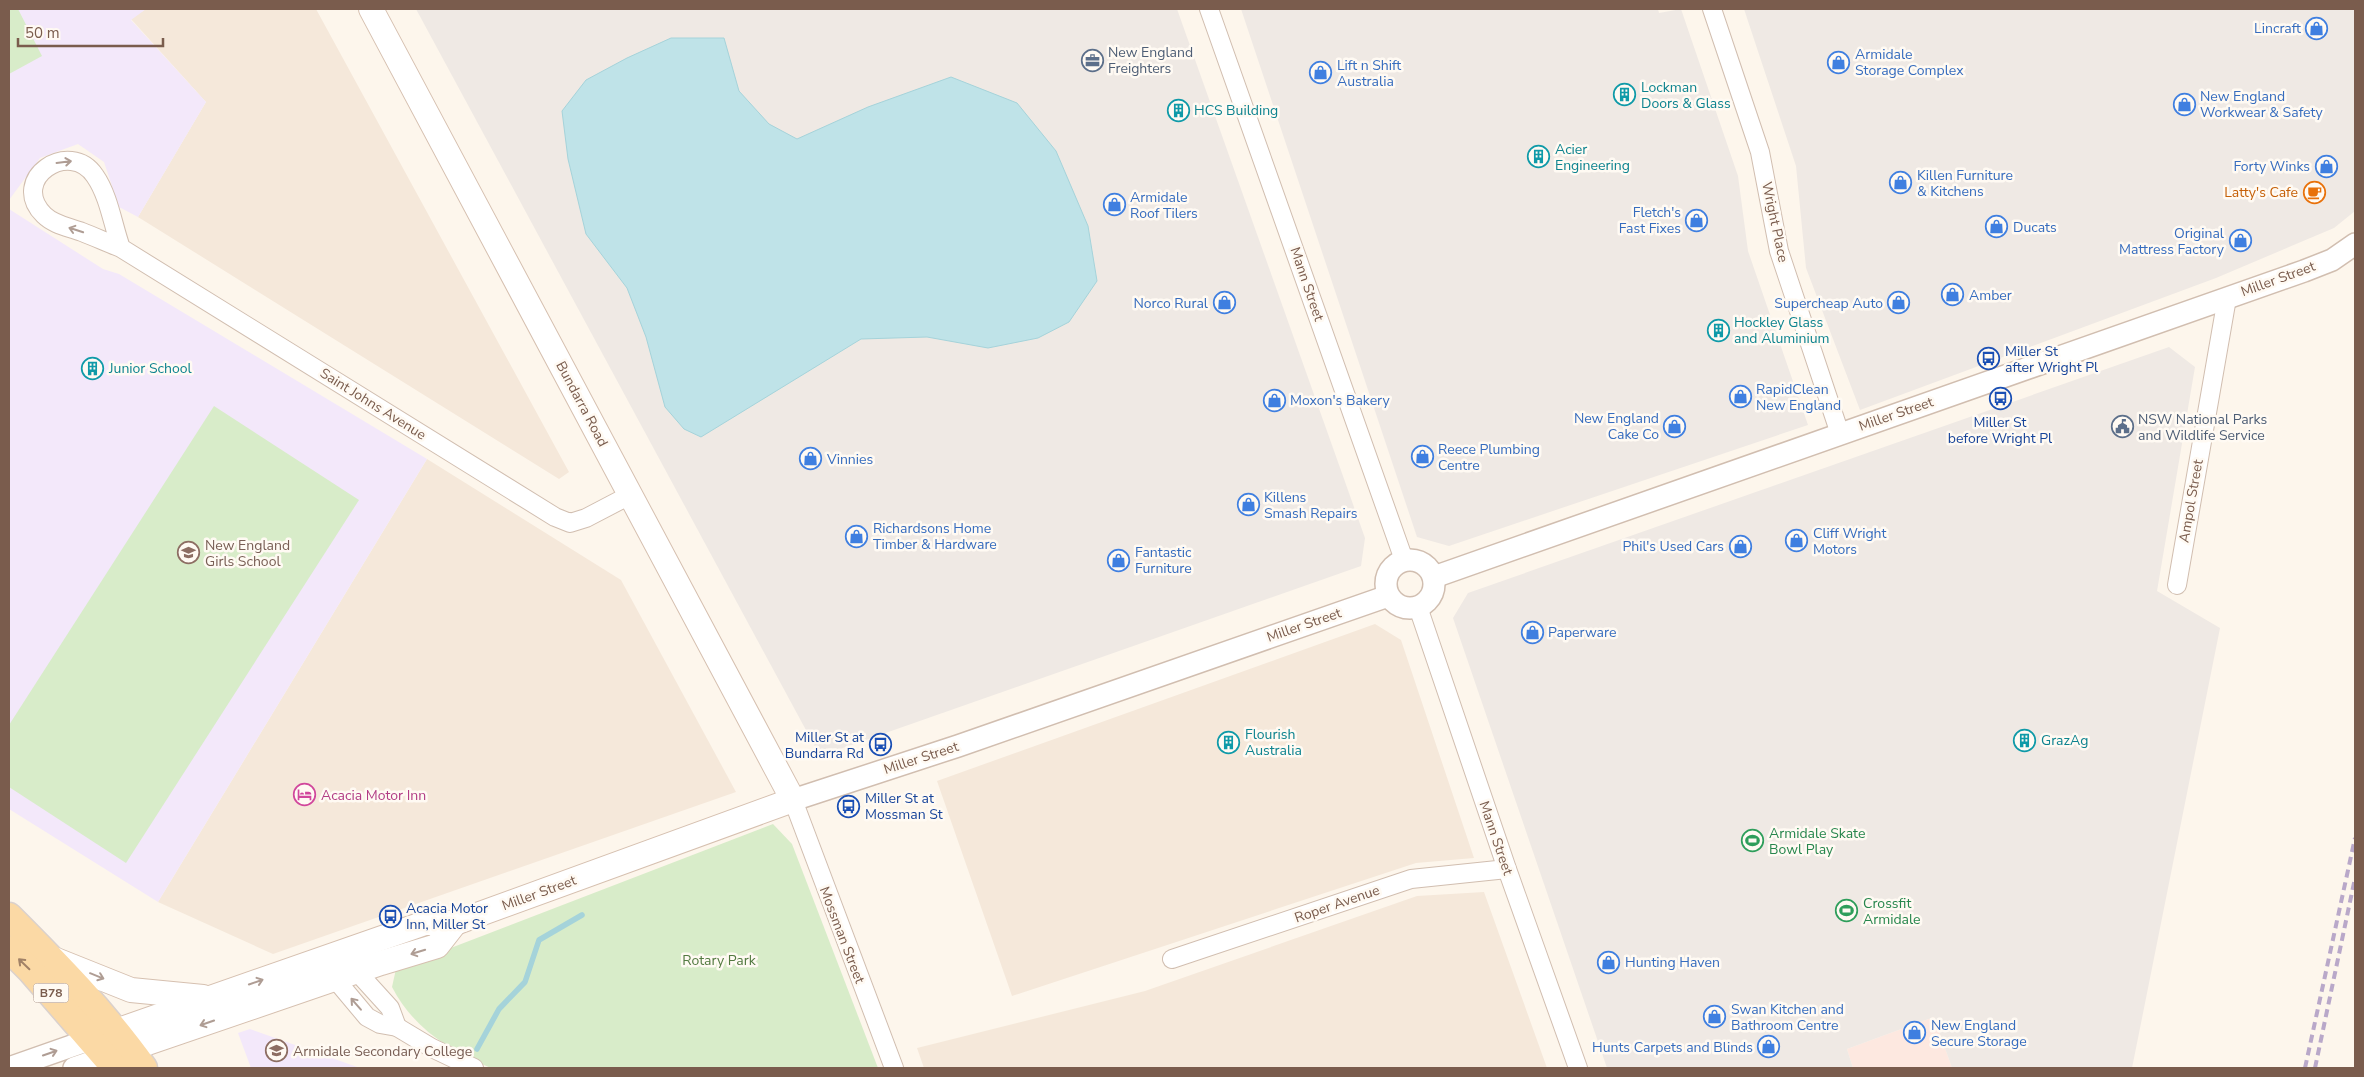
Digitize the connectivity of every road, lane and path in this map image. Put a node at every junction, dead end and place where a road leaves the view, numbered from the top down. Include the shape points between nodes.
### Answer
1 (370, 9) edge
2 (1209, 9) edge
3 (1712, 9) edge
4 (2355, 244) edge
5 (121, 248) junction
6 (2227, 298) junction
7 (1840, 434) junction
8 (630, 495) junction
9 (1404, 560) junction
10 (1434, 577) junction
11 (2177, 585) dead end
12 (1388, 596) junction
13 (1418, 607) junction
14 (793, 800) junction
15 (1507, 869) junction
16 (9, 916) edge
17 (455, 923) junction
18 (9, 949) edge
19 (333, 955) junction
20 (51, 958) junction
21 (1172, 959) dead end
22 (346, 977) junction
23 (210, 998) junction
24 (117, 1052) edge
25 (9, 1068) edge
26 (74, 1068) edge
27 (474, 1068) edge
28 (894, 1068) edge
29 (1578, 1068) edge

1 - 8 main road, Bundarra Road
2 - 9 street, Mann Street
3 - 7 street, Wright Place via 1760,152 1779,251
4 - 6 street, Miller Street via 2332,260
5 -> 5 street, Saint Johns Avenue via 45,216 32,192 35,180 44,169 57,162 71,160 84,165 95,176
5 - 8 street, Saint Johns Avenue via 555,517 570,523
6 - 7 street, Miller Street
6 - 11 street, Ampol Street
7 - 10 street, Miller Street
8 - 14 main road, Bundarra Road
9 - 10 street via 1422,562
9 - 12 street via 1387,574
10 - 13 street via 1432,595
12 - 13 street via 1401,607
12 - 14 street, Miller Street
13 - 15 street, Mann Street
14 - 17 main road, Miller Street
14 - 28 street, Mossman Street
15 - 21 street, Roper Avenue via 1411,879
15 - 29 street, Mann Street
16 - 20 main road, B78
17 - 19 main road, Miller Street via 424,922
17 -> 22 main road via 437,946
24 -> 18 main road, B78
19 - 22 street
23 -> 19 main road, Miller Street
20 -> 23 main road via 132,990
20 - 24 main road, B78
22 -> 24 main road
22 - 27 street via 390,1008 397,1027
23 - 24 main road, Miller Street
25 -> 24 street
24 - 26 street

